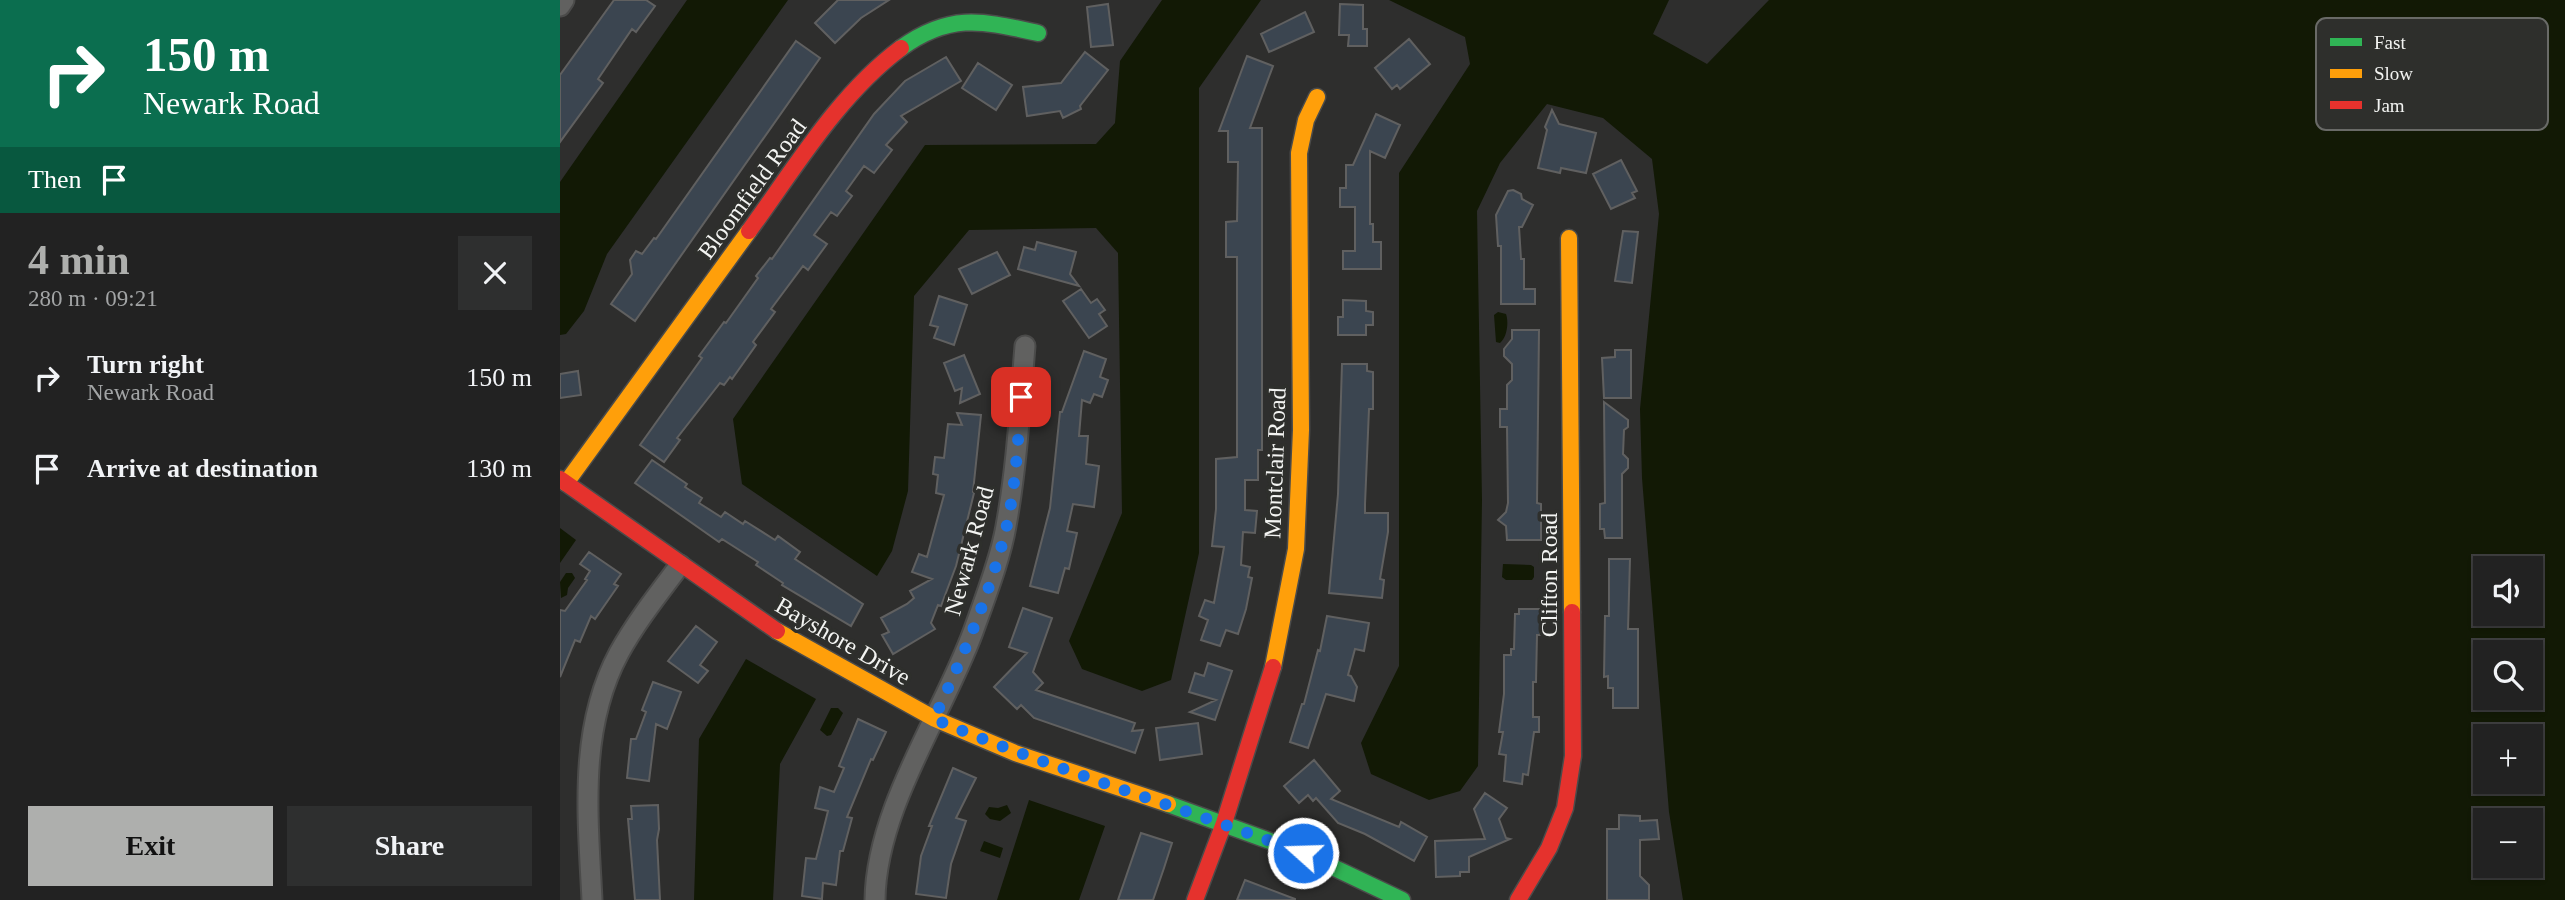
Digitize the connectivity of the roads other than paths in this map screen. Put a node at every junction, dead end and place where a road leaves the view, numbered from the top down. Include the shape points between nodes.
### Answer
1 (564, 0) edge
2 (560, 6) edge
3 (1038, 33) dead end
4 (1317, 97) dead end
5 (1569, 238) dead end
6 (1025, 346) dead end
7 (563, 481) edge
8 (680, 565) junction
9 (934, 719) junction
10 (1224, 823) junction
11 (592, 900) edge
12 (875, 900) edge
13 (1195, 900) edge
14 (1402, 900) edge
15 (1518, 900) edge

1 - 2 street
3 - 7 street, Bloomfield Road via 969,21 937,28 897,51 862,81
4 - 10 street, Montclair Road via 1299,153 1301,430 1296,550 1273,666
5 - 15 street, Clifton Road via 1573,756 1565,808 1549,848
6 - 9 street, Newark Road via 1006,529 972,633
7 - 8 street, Bayshore Drive
8 - 9 street, Bayshore Drive via 775,630
8 - 11 street via 619,652 600,699 587,803
9 - 10 street, Bayshore Drive via 1015,753
9 - 12 street, Newark Road via 892,814
10 - 13 street, Montclair Road
10 - 14 street, Bayshore Drive via 1303,853

